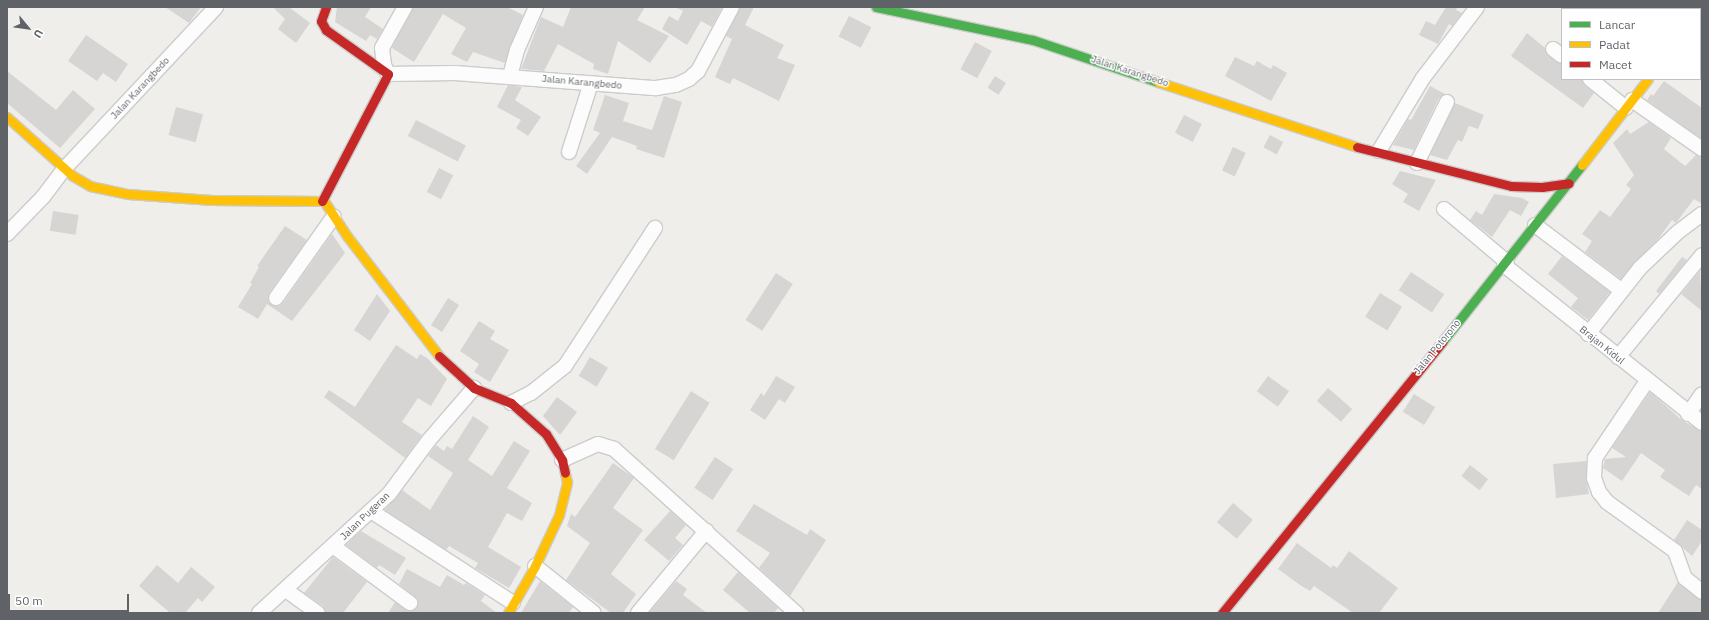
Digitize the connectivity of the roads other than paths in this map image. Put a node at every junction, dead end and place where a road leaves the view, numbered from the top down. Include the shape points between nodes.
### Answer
1 (216, 7) edge
2 (326, 7) edge
3 (405, 7) edge
4 (536, 7) edge
5 (732, 7) edge
6 (876, 7) edge
7 (1473, 8) edge
8 (388, 74) junction
9 (510, 76) junction
10 (1592, 80) edge
11 (1647, 80) edge
12 (591, 83) junction
13 (1447, 102) dead end
14 (1629, 104) junction
15 (7, 117) edge
16 (1702, 149) edge
17 (1379, 151) junction
18 (569, 152) dead end
19 (1416, 163) junction
20 (65, 168) junction
21 (1569, 182) junction
22 (324, 200) junction
23 (1444, 210) dead end
24 (1702, 214) edge
25 (334, 216) junction
26 (1536, 225) junction
27 (655, 228) dead end
28 (7, 234) edge
29 (1702, 256) edge
30 (1505, 263) junction
31 (1621, 290) junction
32 (276, 298) dead end
33 (1588, 334) junction
34 (1618, 357) junction
35 (1647, 381) junction
36 (474, 388) junction
37 (1702, 394) edge
38 (511, 403) junction
39 (1688, 414) junction
40 (1702, 424) edge
41 (562, 460) junction
42 (371, 511) junction
43 (706, 531) junction
44 (334, 546) junction
45 (535, 566) junction
46 (286, 590) junction
47 (1702, 592) edge
48 (410, 603) dead end
49 (511, 608) edge
50 (259, 613) edge
51 (318, 613) edge
52 (594, 613) edge
53 (638, 613) edge
54 (796, 613) edge
55 (1222, 613) edge

1 - 20 street, Jalan Karangbedo
2 - 8 street via 321,21 326,30
3 - 8 street via 382,48
4 - 9 street via 517,50
5 - 12 street, Jalan Karangbedo via 709,55 689,79 676,85 656,88
6 - 17 street, Jalan Karangbedo via 1032,40 1349,145
7 - 17 street via 1423,78
8 - 9 street, Jalan Karangbedo via 455,73
8 - 22 street
9 - 12 street, Jalan Karangbedo
10 - 14 street
11 - 14 street, Jalan Potorono
12 - 18 street
13 - 19 street
14 - 16 street
14 - 21 street, Jalan Potorono
15 - 20 street
17 - 19 street, Jalan Karangbedo
19 - 21 street, Jalan Karangbedo via 1511,186 1542,187
20 - 22 street via 90,186 128,194 212,200
20 - 28 street, Jalan Karangbedo via 43,197
21 - 26 street, Jalan Potorono
22 - 25 street
23 - 30 street, Brajan Kidul
24 - 31 street via 1678,232
25 - 32 street
25 - 36 street via 422,335 441,358
26 - 30 street, Jalan Potorono
26 - 31 street
27 - 38 street via 565,366 531,393
29 - 34 street
30 - 33 street, Brajan Kidul
30 - 55 street, Jalan Potorono
31 - 33 street
33 - 34 street, Brajan Kidul
34 - 35 street, Brajan Kidul
35 - 39 street, Brajan Kidul
35 - 47 street via 1595,458 1594,478 1599,492 1607,502 1675,551 1685,578
36 - 38 street
36 - 42 street, Jalan Pugeran via 429,440 389,494
37 - 39 street
38 - 41 street via 546,434
39 - 40 street, Brajan Kidul
41 - 43 street via 598,444 614,450
41 - 45 street via 567,482 562,503
42 - 44 street, Jalan Pugeran
42 - 49 street
43 - 53 street
43 - 54 street
44 - 46 street, Jalan Pugeran
44 - 48 street
45 - 49 street
45 - 52 street
46 - 50 street, Jalan Pugeran
46 - 51 street

